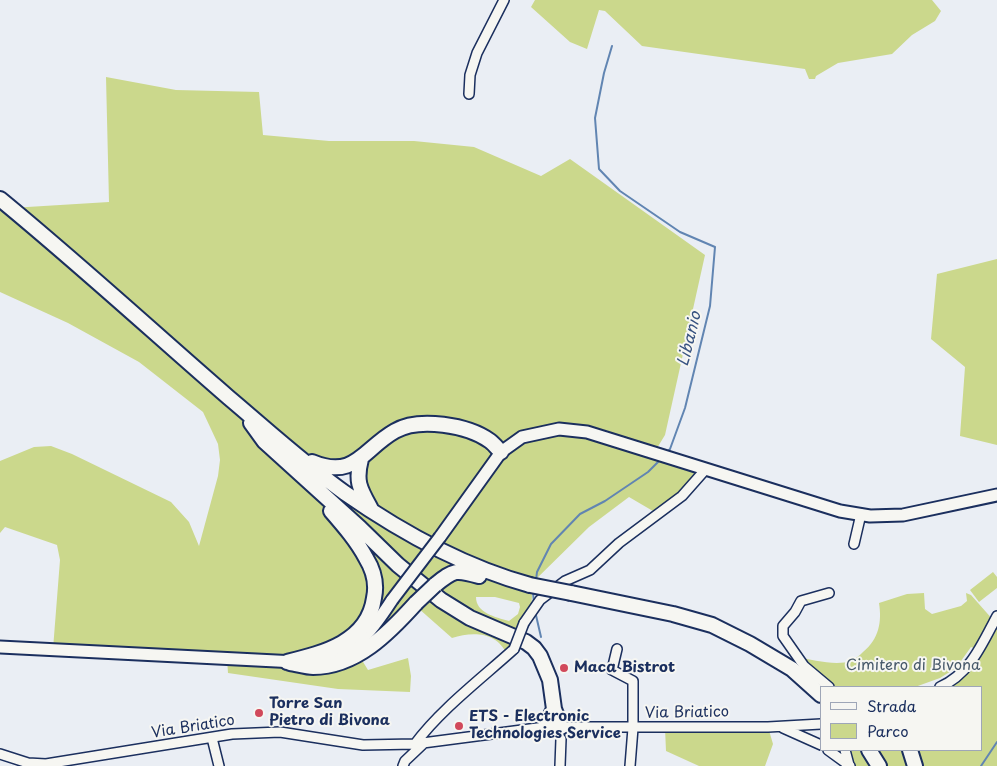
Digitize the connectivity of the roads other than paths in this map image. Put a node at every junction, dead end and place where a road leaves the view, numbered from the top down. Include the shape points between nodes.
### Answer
1 (504, 0) edge
2 (469, 94) dead end
3 (0, 199) edge
4 (236, 403) junction
5 (501, 452) junction
6 (300, 457) junction
7 (361, 459) junction
8 (705, 470) junction
9 (307, 479) junction
10 (997, 494) edge
11 (373, 512) junction
12 (861, 514) junction
13 (854, 544) dead end
14 (507, 579) junction
15 (829, 593) dead end
16 (997, 616) edge
17 (0, 647) edge
18 (617, 649) dead end
19 (287, 662) junction
20 (828, 686) edge
21 (943, 686) edge
22 (820, 694) edge
23 (554, 709) junction
24 (820, 724) edge
25 (780, 726) junction
26 (545, 727) junction
27 (633, 728) junction
28 (561, 733) junction
29 (212, 738) junction
30 (419, 744) junction
31 (820, 745) edge
32 (829, 751) edge
33 (845, 751) edge
34 (870, 751) edge
35 (910, 751) edge
36 (0, 754) edge
37 (219, 766) edge
38 (403, 766) edge
39 (560, 766) edge
40 (630, 766) edge
41 (849, 766) edge
42 (879, 766) edge
43 (915, 766) edge

1 - 2 street via 477,53 470,75
3 - 4 main road
4 - 6 main road
4 - 9 main road via 264,441
5 - 7 main road via 490,441 461,429 439,424 413,424 378,441
5 - 8 street via 522,436 559,429 587,432
5 - 19 street, bridge via 361,641 350,650 324,659
6 - 7 main road via 323,467 336,468
6 - 11 main road
7 - 11 main road via 358,470 360,491
8 - 12 street via 840,511
8 - 30 street, bridge via 682,496 619,543 590,570 565,581 538,603 524,623 514,649 439,718 424,733
9 - 19 main road via 354,539 366,558 376,585 368,619 354,636 331,649
9 - 23 main road via 398,566 441,600 470,618 534,648 550,680
10 - 12 street via 903,515
11 - 14 main road via 424,542
12 - 13 street
14 - 19 main road, bridge via 496,581 463,571 451,572 384,636 345,661 312,667
14 - 22 main road, bridge via 712,625 792,669
15 - 20 street via 801,601 783,626 783,636 804,666
16 - 21 street via 968,667 953,682
17 - 19 street
18 - 27 street via 612,670 633,681
23 - 26 main road
23 - 28 main road
24 - 25 street, Via Briatico
25 - 27 street, Via Briatico
25 - 31 street
26 - 28 street, Via Briatico
26 - 30 street, Via Briatico
27 - 28 street, Via Briatico
27 - 40 street
28 - 39 street
29 - 30 street, Via Briatico via 280,732 363,745
29 - 36 street, Via Briatico via 46,764 28,763
29 - 37 street
30 - 38 street
32 - 41 street
33 - 41 street
34 - 42 main road
35 - 43 main road

